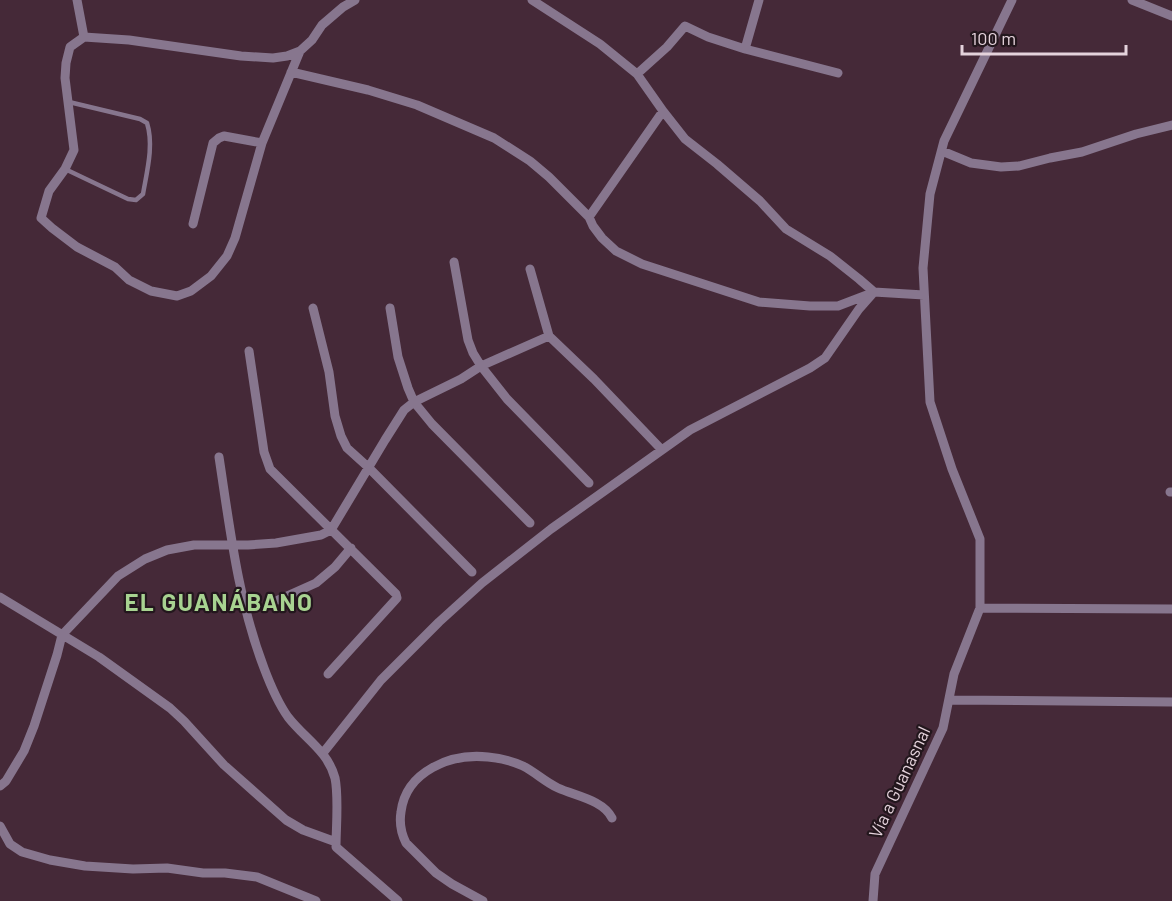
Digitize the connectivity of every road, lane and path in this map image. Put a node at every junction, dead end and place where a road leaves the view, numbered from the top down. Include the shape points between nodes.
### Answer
1 (77, 0) edge
2 (355, 0) edge
3 (532, 0) edge
4 (759, 0) edge
5 (1012, 0) edge
6 (1132, 0) edge
7 (1172, 16) edge
8 (84, 37) junction
9 (745, 49) junction
10 (300, 51) junction
11 (291, 72) junction
12 (637, 74) junction
13 (838, 74) dead end
14 (68, 102) junction
15 (663, 111) junction
16 (1172, 125) edge
17 (262, 143) junction
18 (942, 151) junction
19 (65, 169) junction
20 (589, 217) junction
21 (193, 224) dead end
22 (454, 262) dead end
23 (530, 269) dead end
24 (874, 292) junction
25 (924, 295) junction
26 (313, 308) dead end
27 (390, 308) dead end
28 (549, 336) junction
29 (249, 351) dead end
30 (481, 366) junction
31 (414, 402) junction
32 (661, 449) junction
33 (219, 458) dead end
34 (368, 467) junction
35 (589, 483) dead end
36 (530, 523) dead end
37 (331, 530) junction
38 (232, 545) junction
39 (351, 548) junction
40 (472, 572) dead end
41 (0, 597) edge
42 (278, 600) dead end
43 (980, 608) junction
44 (1172, 609) edge
45 (62, 635) junction
46 (328, 674) dead end
47 (949, 700) junction
48 (1172, 702) edge
49 (322, 753) junction
50 (0, 786) edge
51 (612, 818) dead end
52 (0, 826) edge
53 (336, 842) junction
54 (316, 901) edge
55 (398, 901) edge
56 (483, 901) edge
57 (873, 901) edge

1 - 8 street
2 - 10 street via 322,25
3 - 12 street via 600,44
4 - 9 street
5 - 18 street
6 - 7 street
8 - 10 street via 241,56 273,58
8 - 14 street via 70,47 66,63
9 - 12 street via 685,26
9 - 13 street
10 - 11 street
11 - 17 street
11 - 20 street via 409,103 494,138 530,161
12 - 15 street
14 - 19 street via 74,150
14 - 19 lane via 140,119 147,123 151,134 143,194 136,200
15 - 20 street
15 - 24 street via 685,139 760,201 786,229 830,256
16 - 18 street via 1019,166 971,162
17 - 19 street via 236,238 227,256 211,276 177,296 151,291 129,280 41,218 49,190
17 - 21 street via 224,136 213,143
18 - 25 street via 930,194 922,268
20 - 24 street via 616,251 642,264 759,302 838,306
22 - 30 street via 468,340
23 - 28 street
24 - 25 street
24 - 32 street via 825,358
25 - 43 street via 930,402 980,539
26 - 34 street via 341,436 346,448
27 - 31 street via 398,357
28 - 30 street
28 - 32 street
29 - 37 street via 270,469
30 - 31 street
30 - 35 street via 507,399
31 - 34 street via 404,410
31 - 36 street
32 - 49 street via 482,583 381,680
33 - 38 street
34 - 37 street
34 - 40 street
37 - 38 street via 276,543
37 - 39 street
38 - 45 street via 194,545 144,559 118,576
38 - 49 street via 245,609 265,670 282,708
39 - 42 street via 316,583
39 - 46 street via 397,598
41 - 45 street
43 - 44 street
43 - 47 street, Vía a Guanasnal via 954,674
45 - 50 street via 24,751
45 - 53 street via 170,708 224,765 286,820
47 - 48 street
47 - 57 street, Vía a Guanasnal via 943,728 875,874
49 - 53 street via 335,779
51 - 56 street via 601,806 557,788 525,767 498,758 462,758 425,771 405,796 400,820 403,837 436,873
52 - 54 street via 10,844 50,860 85,866 166,868 257,877
53 - 55 street via 336,847

